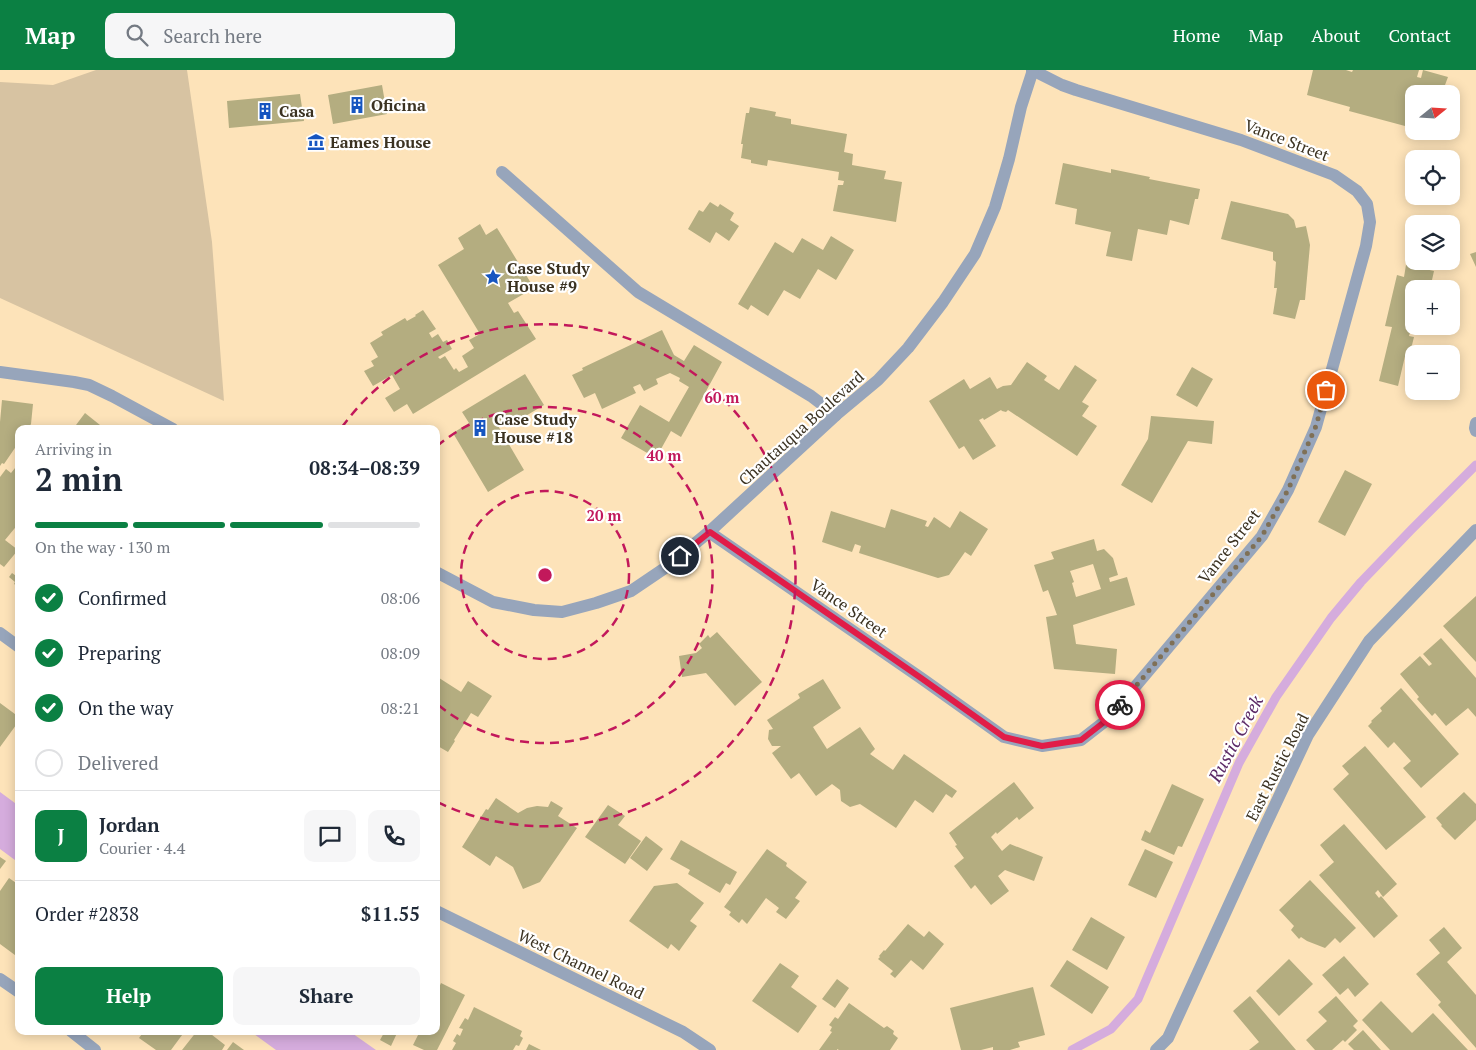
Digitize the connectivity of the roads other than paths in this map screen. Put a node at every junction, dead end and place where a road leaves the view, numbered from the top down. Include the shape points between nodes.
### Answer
1 (1033, 70) edge
2 (502, 172) dead end
3 (0, 372) edge
4 (836, 415) junction
5 (1476, 423) edge
6 (166, 425) edge
7 (1476, 431) edge
8 (1476, 530) edge
9 (710, 532) junction
10 (440, 574) edge
11 (0, 633) edge
12 (15, 644) edge
13 (440, 913) edge
14 (0, 979) edge
15 (15, 989) edge
16 (76, 1035) edge
17 (95, 1050) edge
18 (710, 1050) edge
19 (1156, 1050) edge

1 - 4 street, Chautauqua Boulevard via 995,207 975,254 908,348 878,380
1 - 9 street, Vance Street via 1069,87 1241,140 1334,176 1357,192 1367,204 1370,222 1366,246 1316,426 1288,490 1262,536 1108,719 1081,740 1042,746 1004,737
2 - 4 street via 638,292 811,396
3 - 6 street via 88,385
4 - 9 street, Chautauqua Boulevard
5 - 7 street
8 - 19 street, East Rustic Road via 1369,641 1308,735 1168,1038
9 - 10 street, Chautauqua Boulevard via 631,592 562,612 492,602
11 - 12 street
13 - 18 street, West Channel Road via 683,1032
14 - 15 street
16 - 17 street

